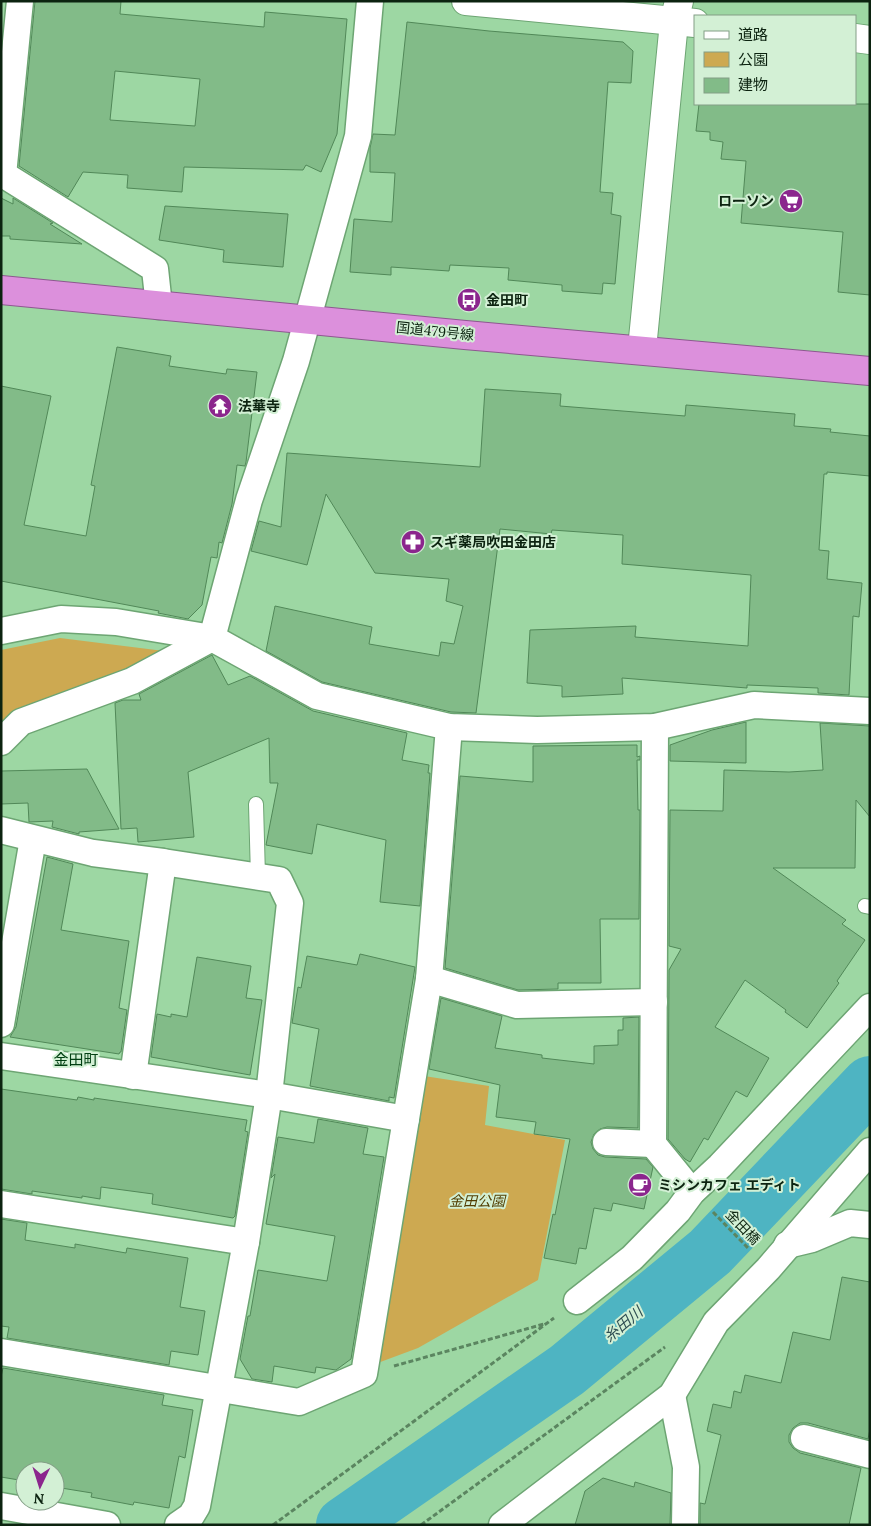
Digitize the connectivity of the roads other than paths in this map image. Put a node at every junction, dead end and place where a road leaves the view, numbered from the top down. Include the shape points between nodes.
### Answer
1 (20, 1) edge
2 (370, 1) edge
3 (466, 1) edge
4 (682, 15) edge
5 (856, 38) edge
6 (870, 40) edge
7 (2, 174) edge
8 (1, 290) edge
9 (159, 306) junction
10 (308, 319) junction
11 (642, 350) junction
12 (870, 370) edge
13 (1, 631) edge
14 (212, 638) junction
15 (869, 704) edge
16 (449, 727) junction
17 (655, 727) junction
18 (1, 742) edge
19 (256, 804) dead end
20 (1, 830) edge
21 (33, 838) junction
22 (163, 862) junction
23 (258, 877) junction
24 (429, 979) junction
25 (654, 1002) junction
26 (870, 1007) edge
27 (1, 1024) edge
28 (1, 1056) edge
29 (133, 1076) junction
30 (269, 1095) junction
31 (406, 1119) junction
32 (606, 1142) dead end
33 (653, 1144) junction
34 (870, 1151) edge
35 (700, 1200) junction
36 (1, 1204) edge
37 (870, 1225) edge
38 (246, 1242) junction
39 (788, 1245) junction
40 (577, 1301) road end
41 (1, 1352) edge
42 (219, 1389) junction
43 (672, 1395) junction
44 (804, 1438) dead end
45 (870, 1456) edge
46 (1, 1506) edge
47 (107, 1525) edge
48 (178, 1525) edge
49 (502, 1525) edge
50 (685, 1525) edge

1 - 7 street
2 - 10 street via 358,136
3 - 4 street
4 - 11 street
5 - 6 street
7 - 9 street via 155,269
8 - 9 highway, 国道479号線
9 - 10 highway, 国道479号線
10 - 11 highway, 国道479号線
10 - 14 street via 249,500
11 - 12 highway, 国道479号線
13 - 14 street via 61,619 116,622
14 - 16 street via 317,696
14 - 18 street via 132,681 21,722
15 - 17 street via 754,705
16 - 17 street via 537,730
16 - 24 street
17 - 25 street
19 - 23 lane
20 - 21 street
21 - 22 street via 93,853
21 - 27 street
22 - 23 street
22 - 29 street
23 - 30 street via 279,880 290,902
24 - 25 street via 517,1005
24 - 31 street
25 - 33 street
26 - 35 street via 720,1166
28 - 29 street
29 - 30 street
30 - 31 street
30 - 38 street
31 - 42 street via 364,1374 299,1402
32 - 33 street
33 - 35 street
34 - 39 street
35 - 40 street via 678,1211 632,1258
36 - 38 street
37 - 39 street via 850,1223
38 - 42 street
39 - 43 street via 716,1322
41 - 42 street
42 - 48 street via 197,1506 191,1516
43 - 49 street
43 - 50 street via 686,1466
44 - 45 street
46 - 47 street

